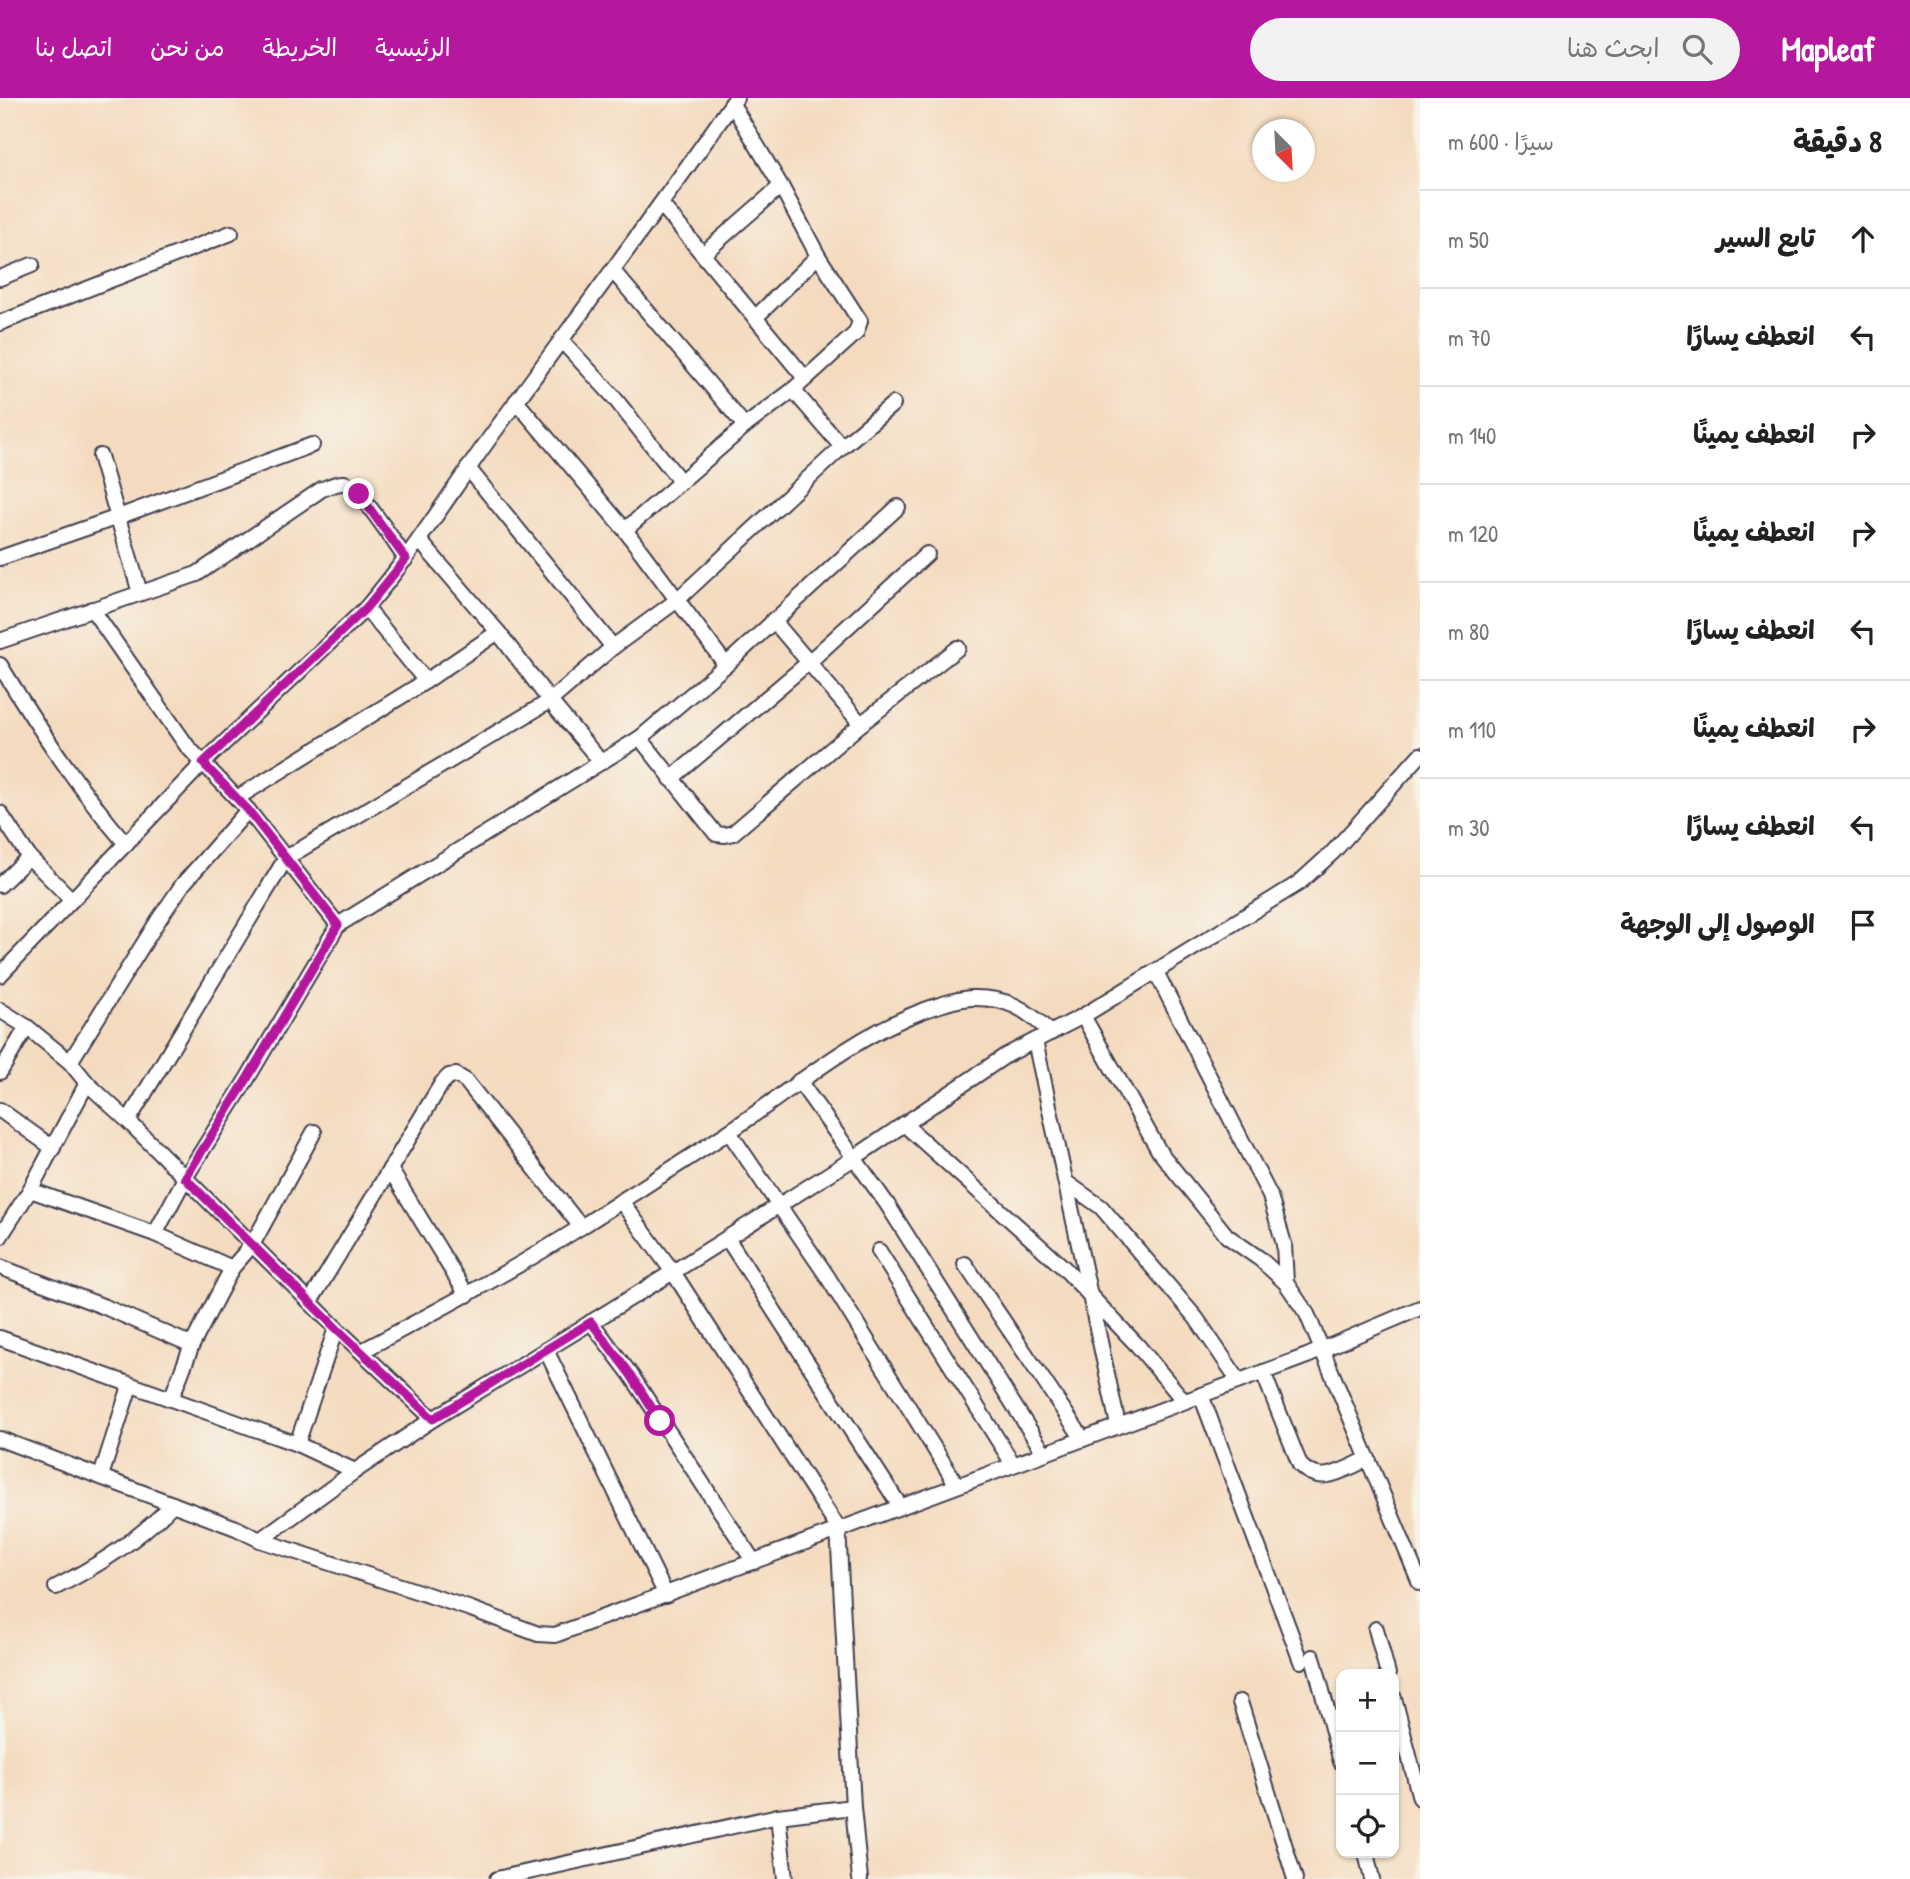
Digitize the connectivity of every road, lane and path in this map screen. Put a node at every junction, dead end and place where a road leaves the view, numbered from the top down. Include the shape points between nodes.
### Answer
1 (734, 101) edge
2 (780, 186) junction
3 (661, 204) junction
4 (232, 233) dead end
5 (703, 254) junction
6 (818, 256) junction
7 (32, 265) dead end
8 (613, 271) junction
9 (0, 278) edge
10 (755, 318) junction
11 (0, 323) edge
12 (561, 340) junction
13 (805, 378) junction
14 (793, 390) junction
15 (516, 401) junction
16 (893, 404) dead end
17 (745, 426) junction
18 (312, 444) dead end
19 (842, 447) junction
20 (100, 456) dead end
21 (468, 468) junction
22 (681, 482) junction
23 (898, 507) dead end
24 (118, 517) junction
25 (625, 530) junction
26 (420, 541) junction
27 (927, 554) dead end
28 (0, 558) edge
29 (406, 559) junction
30 (140, 593) junction
31 (676, 601) junction
32 (366, 608) junction
33 (92, 609) junction
34 (773, 620) junction
35 (498, 632) junction
36 (0, 641) edge
37 (613, 647) junction
38 (958, 648) dead end
39 (809, 662) junction
40 (0, 665) edge
41 (726, 665) junction
42 (426, 681) junction
43 (550, 701) junction
44 (862, 724) junction
45 (640, 738) junction
46 (1420, 755) edge
47 (601, 762) junction
48 (203, 763) junction
49 (671, 779) junction
50 (237, 798) junction
51 (248, 810) junction
52 (0, 813) edge
53 (126, 844) junction
54 (29, 857) junction
55 (286, 858) junction
56 (0, 885) edge
57 (72, 900) junction
58 (338, 925) junction
59 (1156, 972) junction
60 (0, 975) edge
61 (0, 1010) edge
62 (1083, 1016) junction
63 (27, 1027) junction
64 (1051, 1033) junction
65 (1035, 1041) junction
66 (70, 1062) junction
67 (0, 1072) edge
68 (799, 1081) junction
69 (87, 1083) junction
70 (0, 1110) edge
71 (128, 1121) junction
72 (904, 1125) junction
73 (314, 1132) dead end
74 (729, 1132) junction
75 (53, 1148) junction
76 (854, 1158) junction
77 (390, 1169) junction
78 (185, 1178) junction
79 (1067, 1183) junction
80 (30, 1189) junction
81 (621, 1201) junction
82 (778, 1206) junction
83 (581, 1227) junction
84 (155, 1234) junction
85 (0, 1237) edge
86 (727, 1238) junction
87 (252, 1245) junction
88 (879, 1251) dead end
89 (965, 1264) dead end
90 (0, 1267) edge
91 (232, 1268) junction
92 (673, 1272) junction
93 (1286, 1283) junction
94 (467, 1295) junction
95 (1091, 1298) junction
96 (310, 1302) junction
97 (1420, 1308) edge
98 (591, 1322) junction
99 (336, 1328) junction
100 (0, 1338) edge
101 (192, 1345) junction
102 (545, 1350) junction
103 (1322, 1350) junction
104 (362, 1351) junction
105 (1263, 1373) junction
106 (1239, 1381) junction
107 (130, 1386) junction
108 (1201, 1395) junction
109 (171, 1399) junction
110 (1184, 1401) junction
111 (433, 1419) junction
112 (1118, 1425) junction
113 (1083, 1438) junction
114 (0, 1439) edge
115 (298, 1444) junction
116 (1044, 1453) junction
117 (1368, 1459) junction
118 (1013, 1464) junction
119 (355, 1471) junction
120 (102, 1476) junction
121 (957, 1485) junction
122 (173, 1504) junction
123 (900, 1506) junction
124 (838, 1528) junction
125 (260, 1540) junction
126 (754, 1562) junction
127 (1420, 1583) edge
128 (56, 1587) dead end
129 (666, 1595) junction
130 (1376, 1629) dead end
131 (1387, 1669) edge
132 (1240, 1702) dead end
133 (1399, 1717) edge
134 (1336, 1747) edge
135 (1420, 1798) edge
136 (853, 1807) junction
137 (778, 1816) junction
138 (1367, 1858) edge
139 (513, 1877) edge
140 (497, 1879) edge
141 (785, 1879) edge
142 (860, 1879) edge
143 (1295, 1879) edge
144 (1372, 1879) edge

1 - 2 street
1 - 3 street
2 - 5 street
2 - 6 street
3 - 5 street
3 - 8 street
4 - 11 street
5 - 10 street
6 - 10 street
6 - 13 street via 860,321 856,332
7 - 9 street
8 - 12 street
8 - 17 street
10 - 13 street
12 - 15 street
12 - 22 street
13 - 14 street
14 - 17 street
14 - 19 street
15 - 21 street
15 - 25 street
16 - 19 street
17 - 22 street
18 - 24 street
19 - 31 street
20 - 24 street
21 - 26 street
21 - 37 street
22 - 25 street
23 - 34 street
24 - 28 street
24 - 30 street
25 - 31 street
26 - 29 street
26 - 35 street
27 - 39 street
29 - 30 street via 359,494 339,483 322,489 197,574
29 - 32 street
30 - 33 street
31 - 37 street
31 - 41 street
32 - 42 street
32 - 48 street
33 - 36 street
33 - 48 street via 158,707
34 - 39 street
34 - 41 street
35 - 42 street
35 - 43 street
37 - 43 street
38 - 44 street
39 - 44 street
39 - 49 street
40 - 53 street via 60,761
41 - 45 street
42 - 50 street
43 - 47 street
43 - 55 street
44 - 49 street via 733,833 716,834
45 - 47 street
45 - 49 street
46 - 59 street via 1311,874
47 - 58 street
48 - 50 street
48 - 53 street
50 - 51 street
51 - 55 street
51 - 66 street via 183,884
52 - 54 street
53 - 57 street
54 - 56 street
54 - 57 street
55 - 58 street
55 - 71 street
57 - 60 street
58 - 78 street
59 - 62 street
59 - 93 street via 1270,1196 1284,1244
61 - 63 street
62 - 64 street
62 - 93 street via 1159,1151 1227,1236
63 - 66 street
63 - 67 street
64 - 65 street
64 - 68 street via 1017,1006 970,998 906,1017 850,1046
65 - 72 street via 1005,1056
65 - 79 street
66 - 69 street
68 - 74 street
68 - 76 street
69 - 71 street
69 - 75 street
70 - 75 street
71 - 78 street
72 - 76 street
72 - 95 street via 1064,1268
73 - 87 street
74 - 81 street
74 - 82 street
75 - 80 street
76 - 82 street
76 - 116 street
77 - 83 street via 442,1083 456,1076 466,1081
77 - 94 street
77 - 96 street
78 - 84 street
78 - 87 street
79 - 95 street
79 - 106 street via 1101,1207 1196,1318
80 - 84 street
80 - 85 street
81 - 83 street
81 - 92 street
82 - 86 street
82 - 121 street
83 - 94 street
84 - 91 street
86 - 92 street
86 - 123 street
87 - 91 street
87 - 96 street
88 - 118 street
89 - 113 street
90 - 101 street
91 - 101 street
92 - 98 street
92 - 124 street
93 - 103 street via 1307,1314
94 - 104 street
95 - 110 street
95 - 112 street
96 - 99 street
97 - 103 street
98 - 102 street
98 - 126 street
99 - 104 street
99 - 115 street
100 - 107 street
101 - 109 street
102 - 111 street
102 - 129 street
103 - 105 street
103 - 117 street
104 - 111 street
105 - 106 street
105 - 117 street via 1300,1465 1307,1472 1330,1475
106 - 108 street
107 - 109 street
107 - 120 street
108 - 110 street
108 - 134 street via 1307,1659
109 - 115 street
110 - 112 street
111 - 119 street
112 - 113 street
113 - 116 street
114 - 120 street
115 - 119 street
116 - 118 street
117 - 127 street
118 - 121 street
119 - 125 street
120 - 122 street
121 - 123 street
122 - 125 street
122 - 128 street via 149,1529 98,1566
123 - 124 street
124 - 126 street
124 - 136 street
125 - 129 street via 538,1634 565,1632
126 - 129 street
130 - 131 street
132 - 143 street
133 - 135 street
136 - 137 street
136 - 142 street
137 - 139 street
137 - 141 street
138 - 144 street
139 - 140 street

